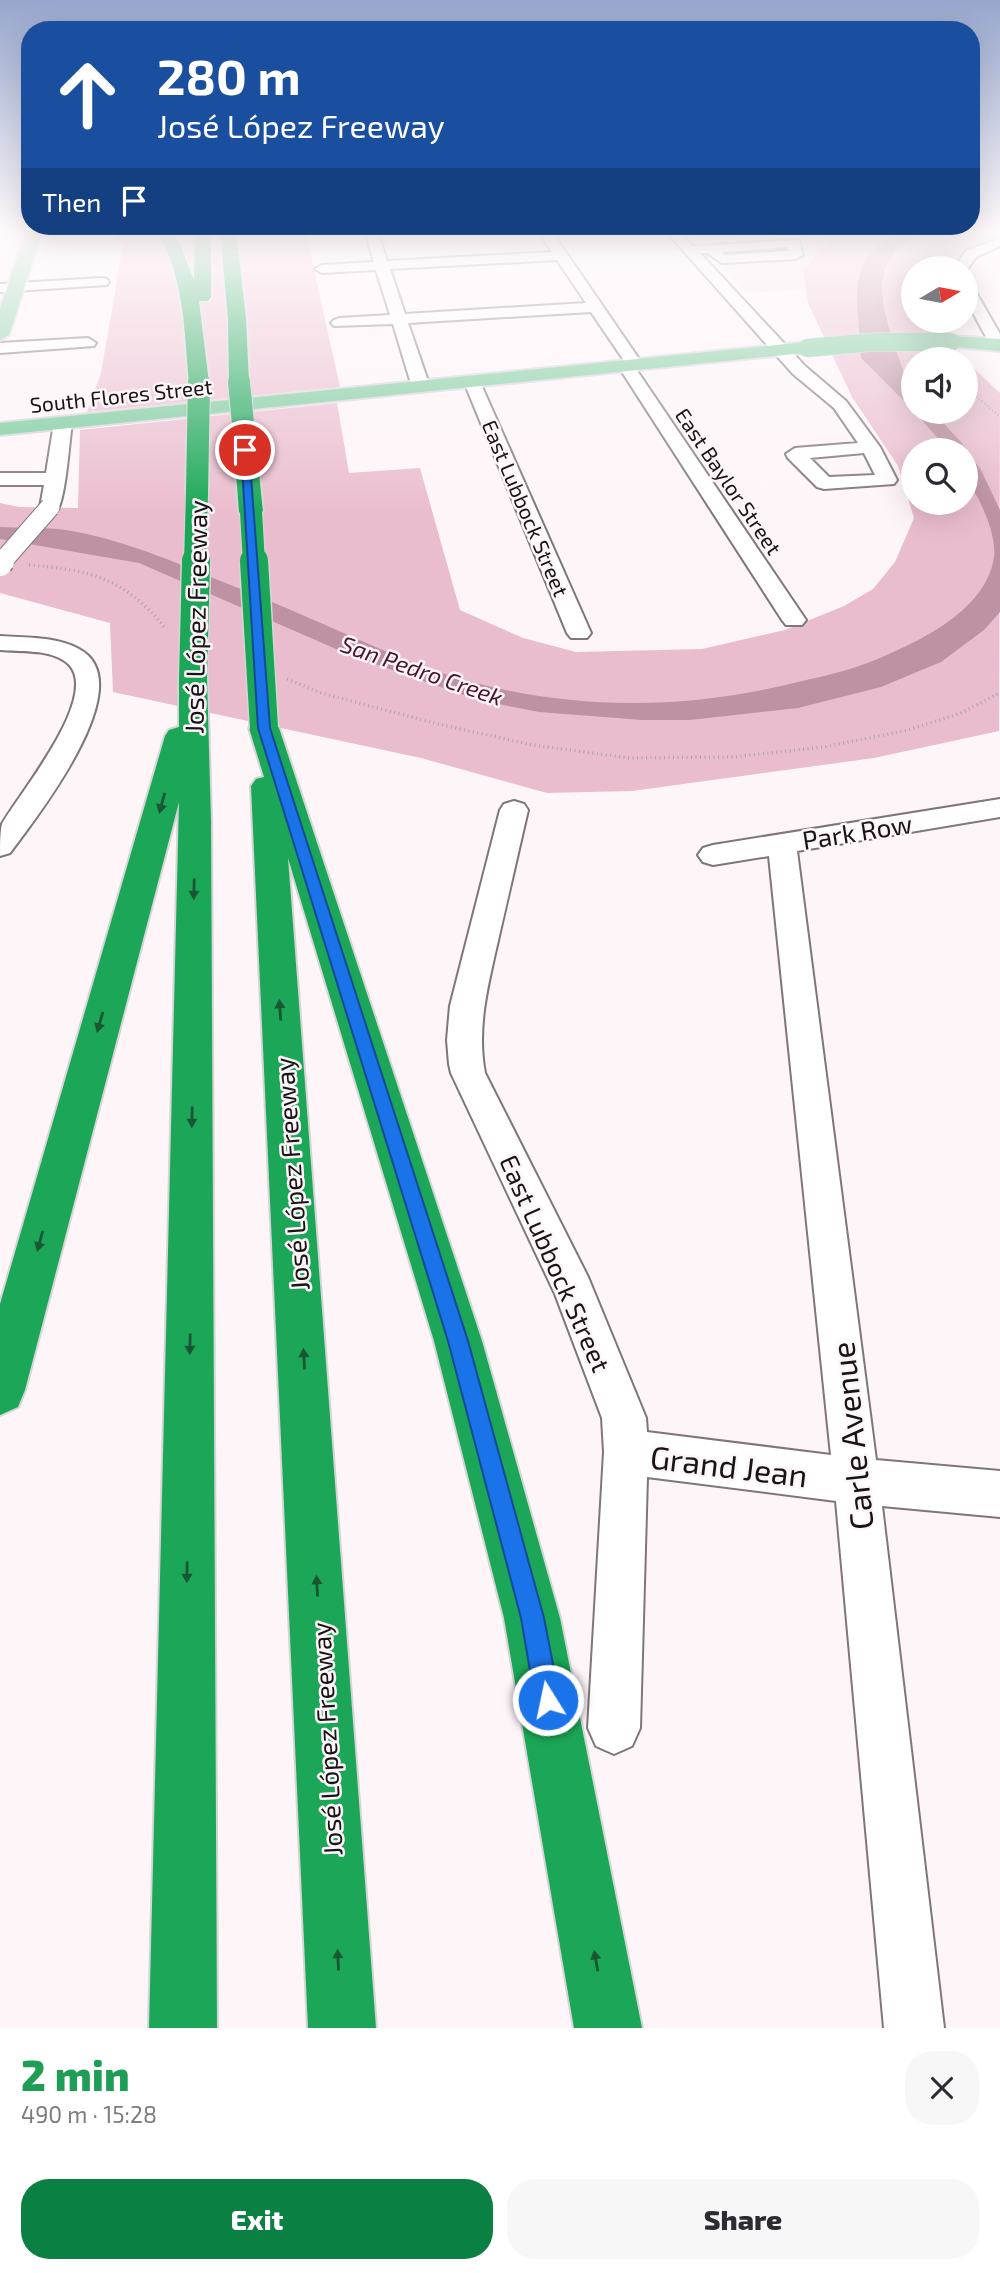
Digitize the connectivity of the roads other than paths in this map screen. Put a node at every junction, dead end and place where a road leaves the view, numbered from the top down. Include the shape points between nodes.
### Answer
1 (191, 324) edge
2 (201, 324) edge
3 (237, 324) edge
4 (400, 324) edge
5 (607, 324) edge
6 (756, 324) edge
7 (987, 324) edge
8 (88, 343) dead end
9 (999, 345) edge
10 (0, 348) edge
11 (782, 351) junction
12 (630, 366) junction
13 (472, 382) junction
14 (199, 383) junction
15 (421, 387) junction
16 (63, 423) junction
17 (0, 429) edge
18 (871, 447) dead end
19 (0, 479) edge
20 (55, 479) junction
21 (0, 564) edge
22 (794, 620) dead end
23 (579, 634) dead end
24 (0, 643) edge
25 (193, 685) junction
26 (264, 728) junction
27 (1000, 807) edge
28 (514, 810) dead end
29 (782, 844) junction
30 (0, 846) edge
31 (713, 855) dead end
32 (0, 1390) edge
33 (626, 1452) junction
34 (856, 1481) junction
35 (1000, 1494) edge
36 (614, 1728) dead end
37 (183, 2028) edge
38 (342, 2028) edge
39 (608, 2028) edge
40 (914, 2028) edge

1 - 14 highway
2 - 14 highway
3 - 26 highway, José López Freeway, bridge
4 - 15 street
5 - 12 street, East Baylor Street via 631,359
6 - 11 street
7 - 9 street
8 - 10 street
9 - 11 main road, South Flores Street, bridge via 873,342
11 - 12 main road, South Flores Street
11 - 18 street via 799,370 821,384
12 - 13 main road, South Flores Street
12 - 22 street, East Baylor Street
13 - 15 main road, South Flores Street
13 - 23 street, East Lubbock Street
14 - 25 highway, José López Freeway, bridge
15 - 16 main road, South Flores Street
16 - 17 main road, South Flores Street
16 - 20 street
19 - 20 street
20 - 21 street, bridge via 50,507
24 - 30 street via 70,654 80,660 88,682 63,758
25 -> 32 highway
25 -> 37 highway, José López Freeway
38 -> 26 highway, José López Freeway
39 -> 26 highway via 532,1618 458,1341
27 - 29 street, Park Row
28 - 33 street, East Lubbock Street via 467,1006 465,1058 468,1073 574,1290 624,1418
29 - 31 street, Park Row
29 - 34 street, Carle Avenue
33 - 34 street, Grand Jean
33 - 36 street, East Lubbock Street
34 - 35 street, Grand Jean
34 - 40 street, Carle Avenue

